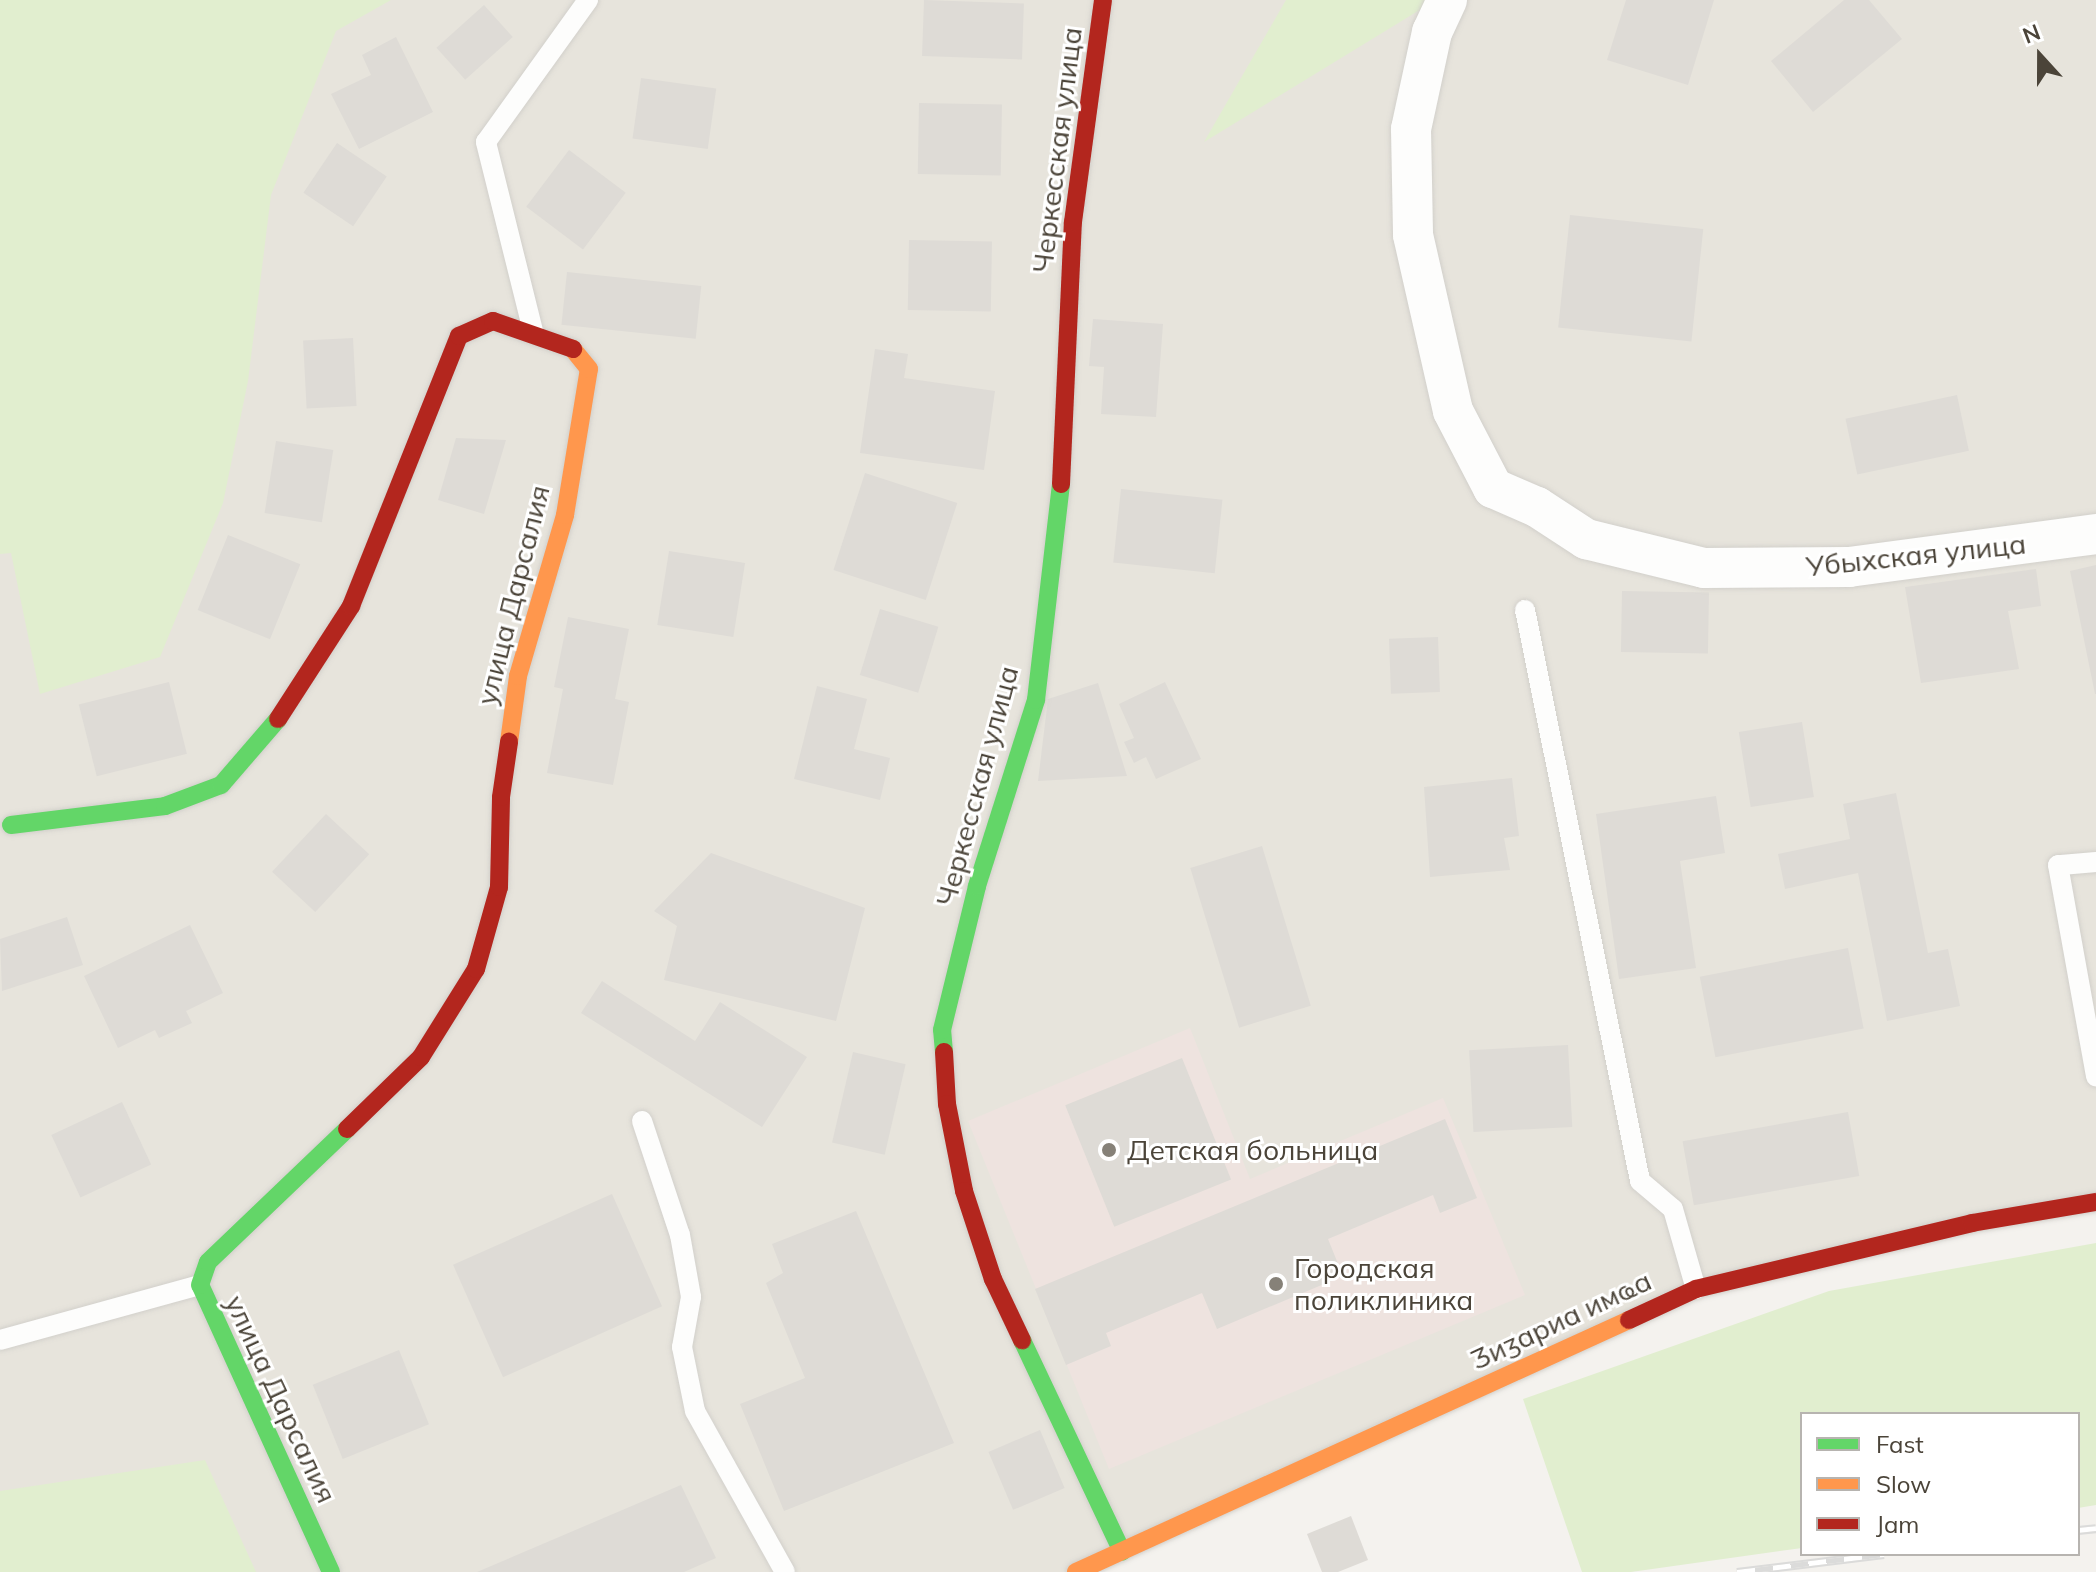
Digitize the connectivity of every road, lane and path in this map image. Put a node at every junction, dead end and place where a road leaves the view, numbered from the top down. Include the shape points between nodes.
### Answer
1 (588, 0) edge
2 (1103, 0) edge
3 (1447, 0) edge
4 (533, 331) junction
5 (2096, 534) edge
6 (1525, 610) dead end
7 (11, 825) dead end
8 (2096, 862) edge
9 (2096, 1077) edge
10 (642, 1121) dead end
11 (2096, 1202) edge
12 (200, 1285) junction
13 (1696, 1289) junction
14 (0, 1340) edge
15 (1122, 1552) junction
16 (331, 1572) edge
17 (785, 1572) edge
18 (1076, 1572) edge

1 - 4 lane via 486,142
2 - 15 main road, Черкесская улица via 1073,222 1059,522 1036,700 977,886 942,1030 947,1104 964,1191 993,1279
3 - 5 street, Убыхская улица via 1432,32 1411,129 1413,235 1453,411 1493,488 1537,507 1586,539 1704,568 1849,567
4 - 7 main road, улица Дарсалия via 493,321 459,336 351,606 287,709 221,785 165,806
4 - 12 main road, улица Дарсалия via 570,345 589,369 565,515 518,676 501,797 499,887 476,969 421,1057 208,1262
6 - 13 lane via 1640,1181 1673,1209
8 - 9 lane via 2058,865
10 - 17 lane via 680,1235 691,1297 682,1347 695,1411
11 - 13 main road, Ӡиӡариа имҩа via 1972,1223
12 - 14 lane
12 - 16 main road, улица Дарсалия
13 - 15 main road, Ӡиӡариа имҩа
15 - 18 main road, Ӡиӡариа имҩа

